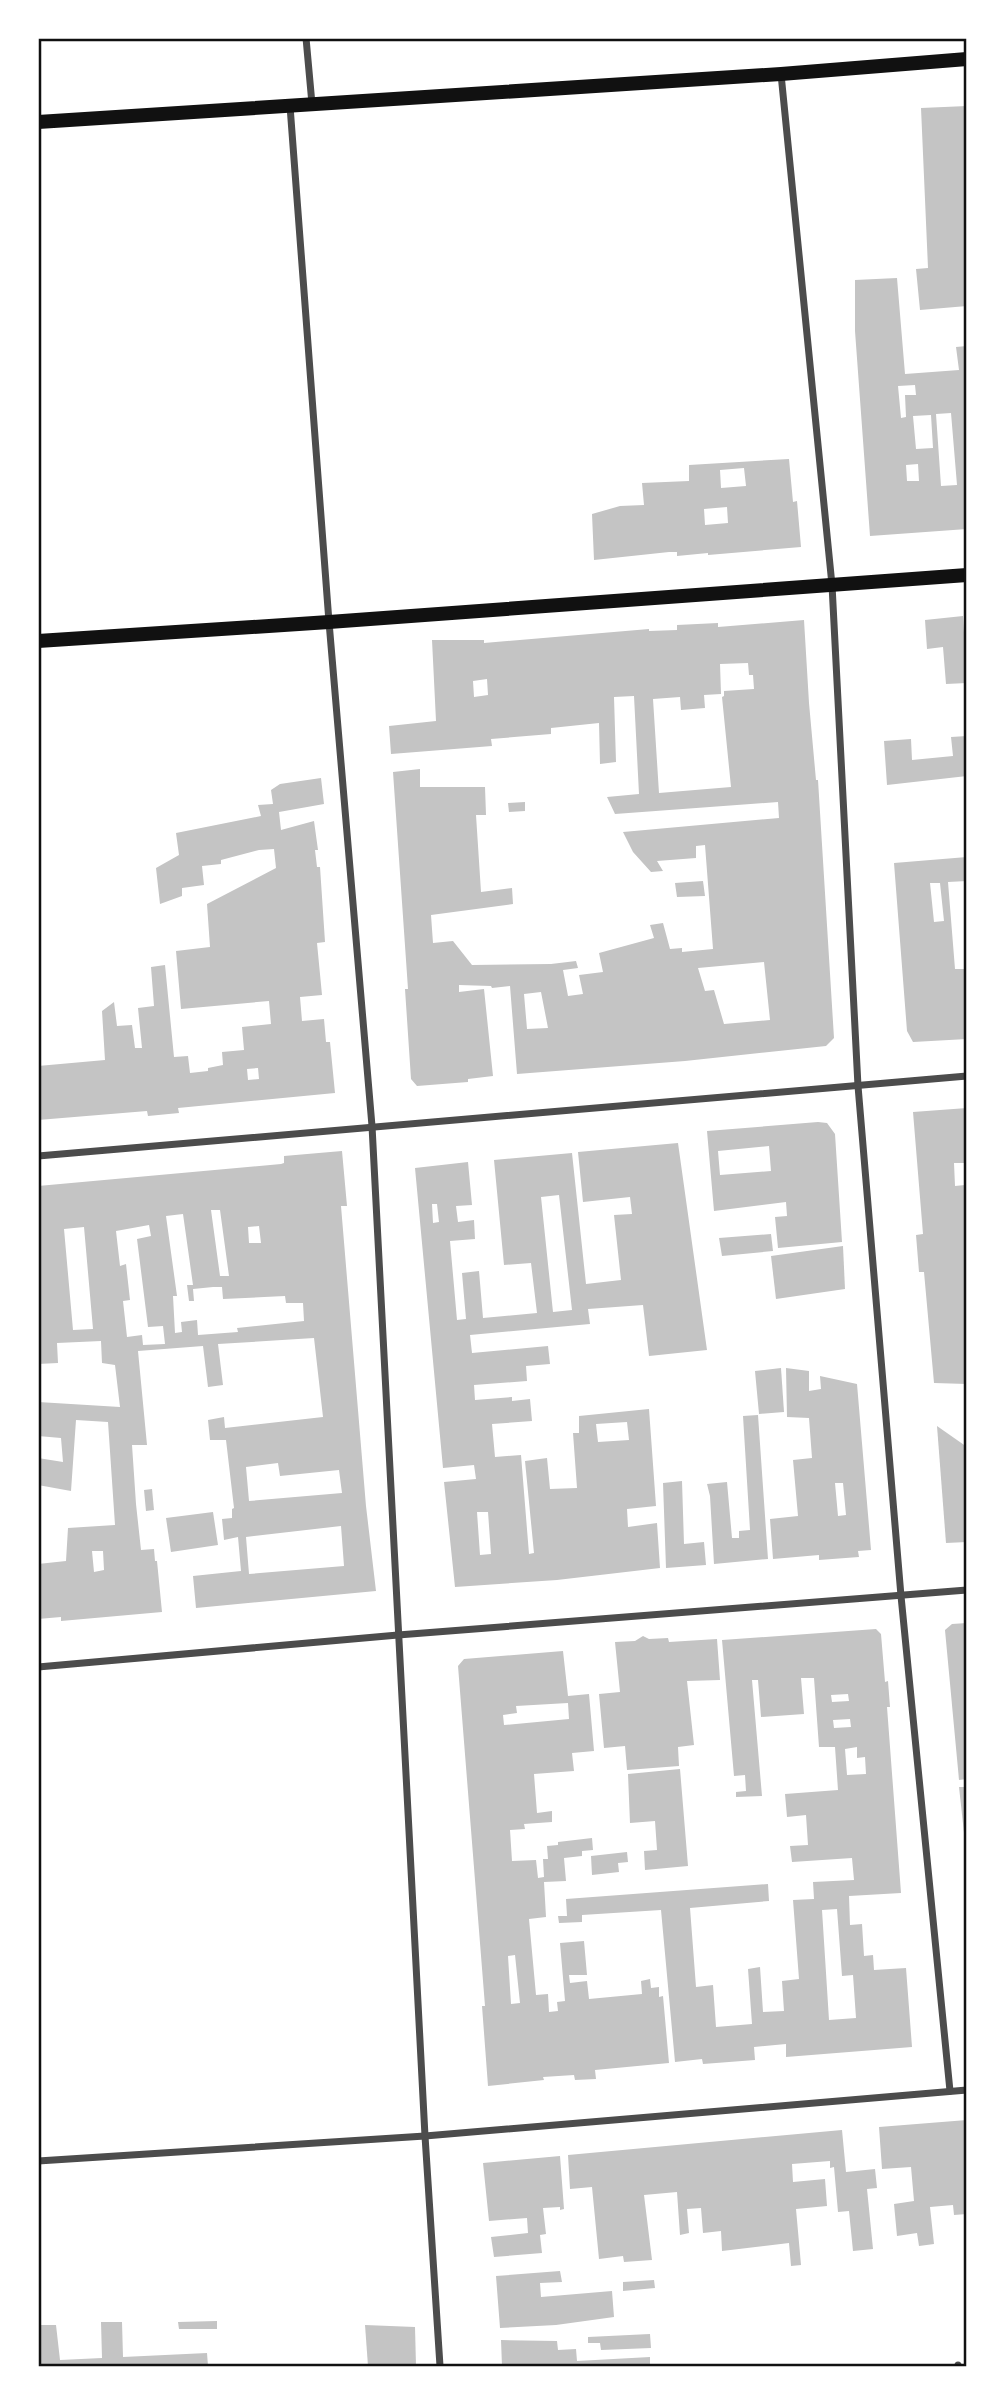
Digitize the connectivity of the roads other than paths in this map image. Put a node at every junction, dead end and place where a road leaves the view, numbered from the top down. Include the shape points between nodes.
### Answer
1 (306, 38) edge
2 (967, 60) edge
3 (781, 75) junction
4 (312, 105) junction
5 (290, 106) junction
6 (38, 122) edge
7 (967, 575) edge
8 (832, 585) junction
9 (329, 622) junction
10 (38, 641) edge
11 (967, 1076) edge
12 (859, 1086) junction
13 (372, 1126) junction
14 (38, 1156) edge
15 (967, 1590) edge
16 (901, 1595) junction
17 (398, 1634) junction
18 (38, 1667) edge
19 (967, 2090) edge
20 (950, 2091) junction
21 (425, 2136) junction
22 (38, 2161) edge
23 (440, 2367) edge

1 - 4 street
2 - 3 main road
3 - 4 main road
3 - 8 street
4 - 5 main road
5 - 6 main road
5 - 9 street
7 - 8 main road
8 - 9 main road
8 - 12 street
9 - 10 main road
9 - 13 street
11 - 12 street
12 - 13 street
12 - 16 street
13 - 14 street
13 - 17 street
15 - 16 street
16 - 17 street
16 - 20 street
17 - 18 street
17 - 21 street
19 - 20 street
20 - 21 street
21 - 22 street
21 - 23 street

